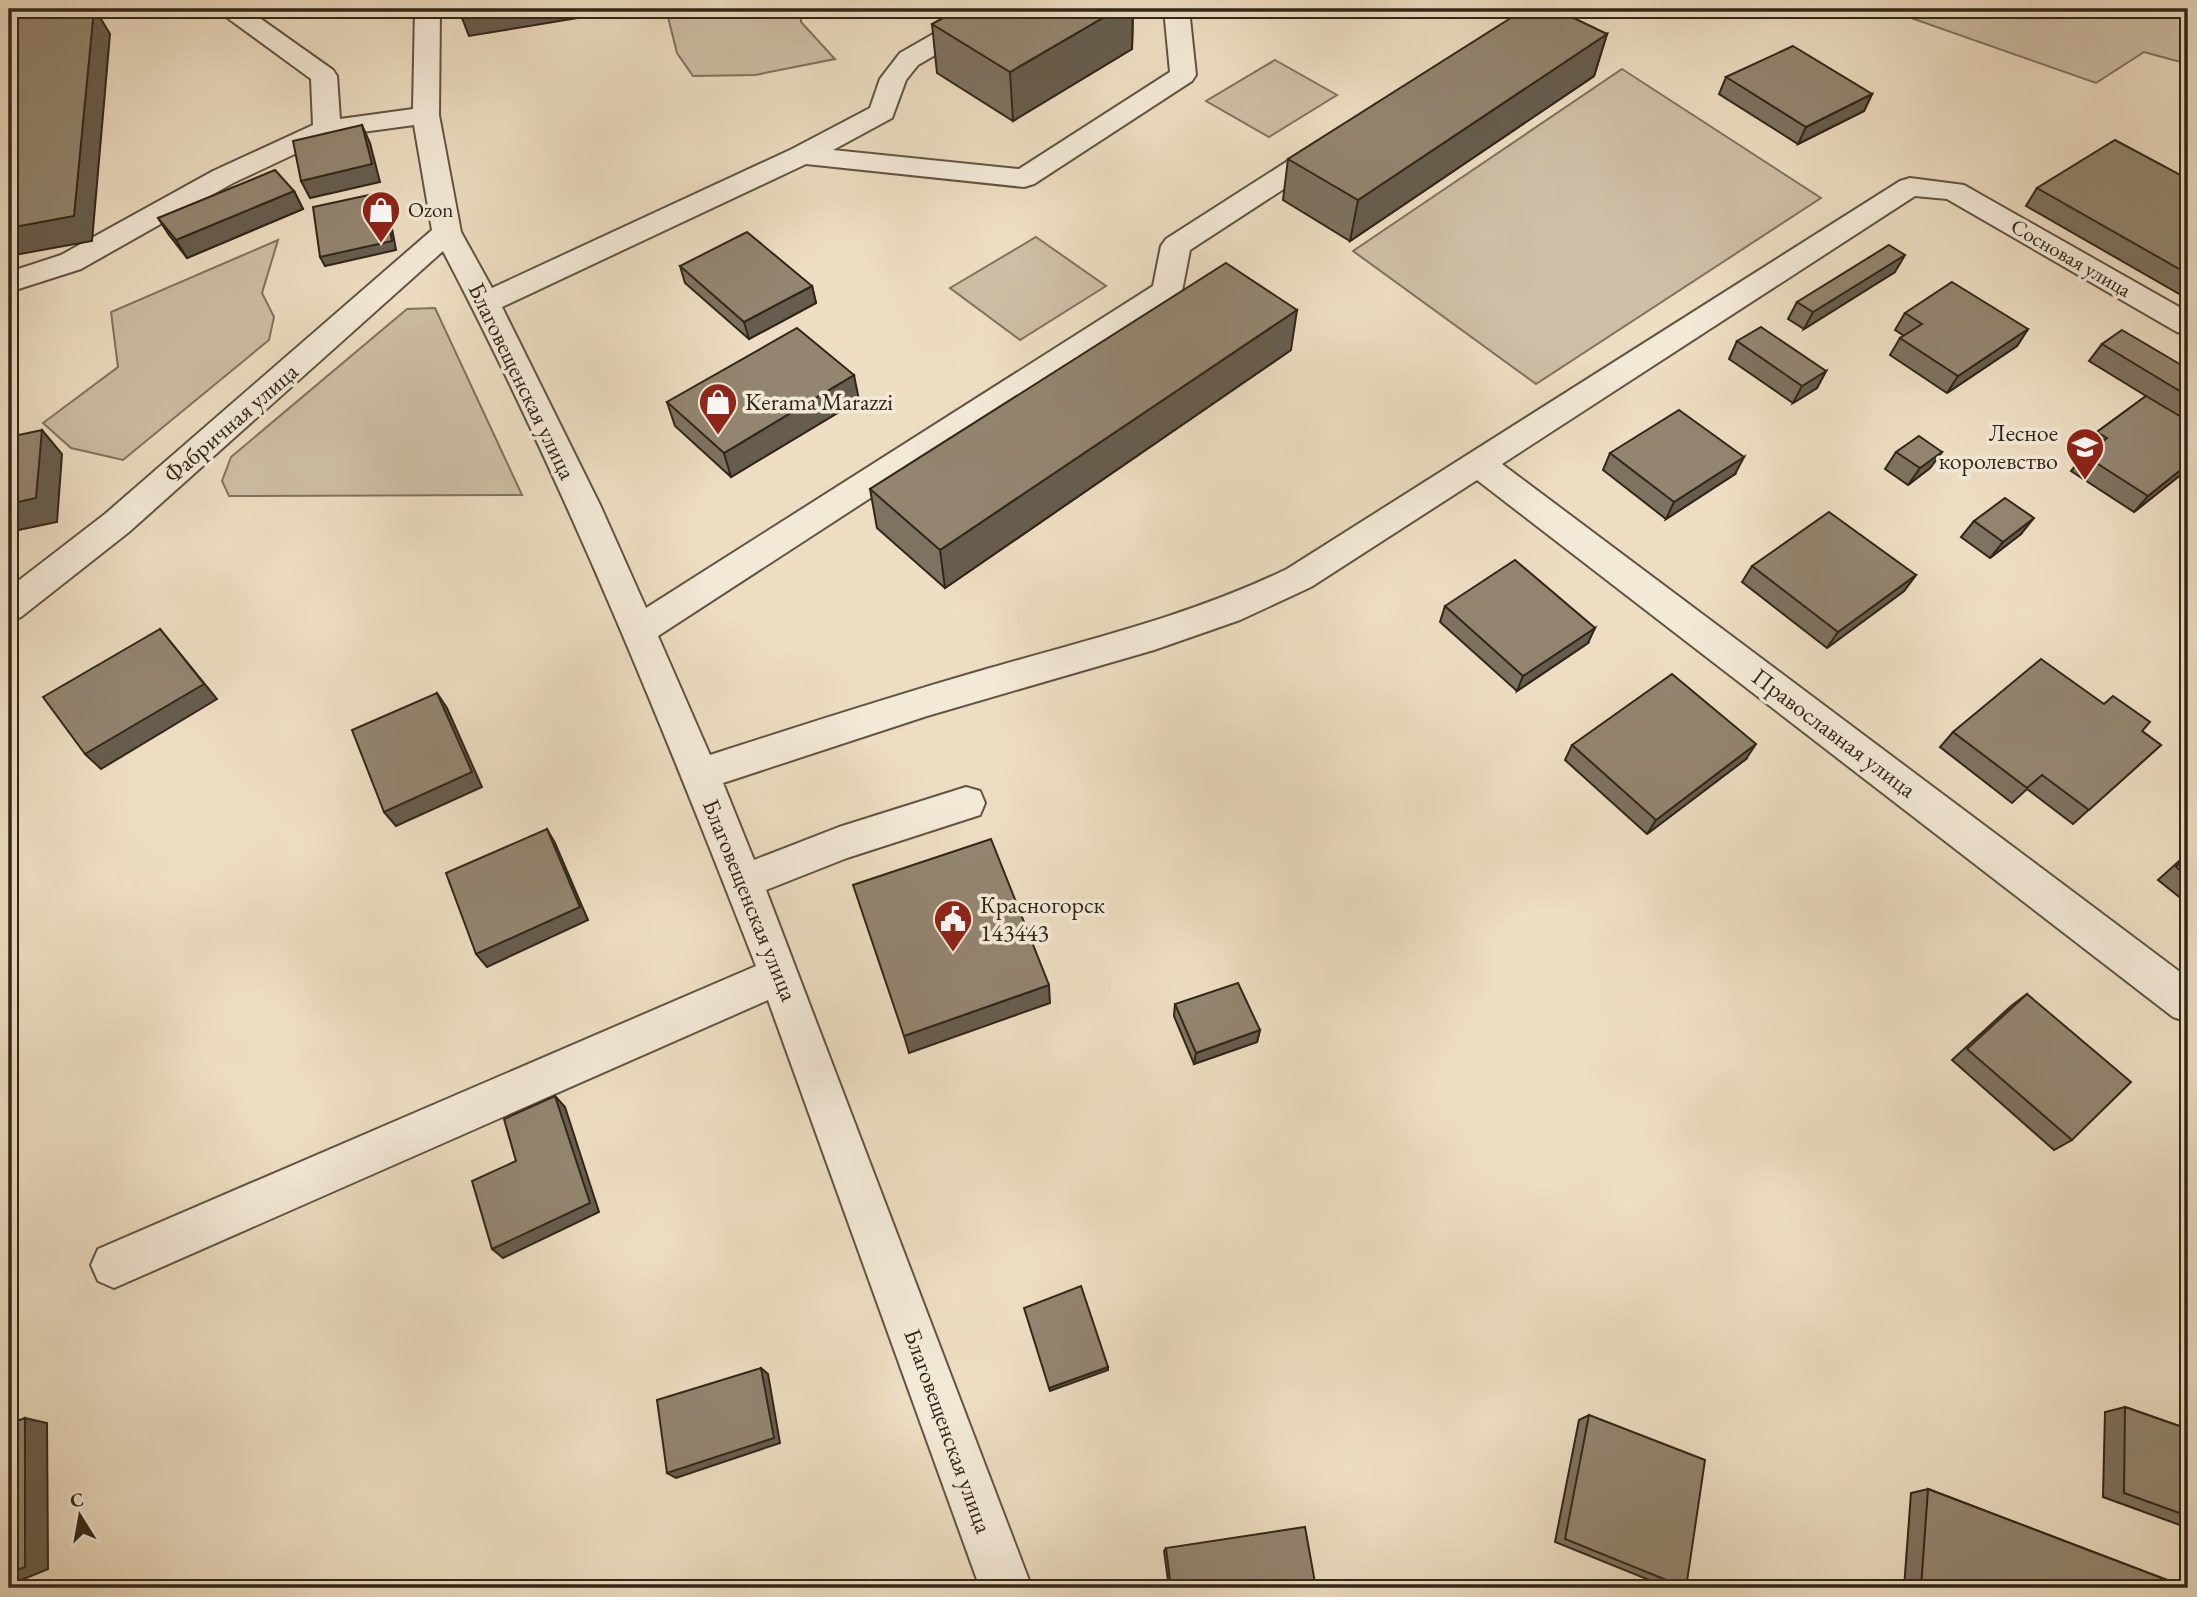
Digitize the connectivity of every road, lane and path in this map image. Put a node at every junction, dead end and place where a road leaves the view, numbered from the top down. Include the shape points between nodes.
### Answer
1 (231, 9) edge
2 (428, 9) edge
3 (989, 9) edge
4 (1177, 9) edge
5 (426, 115) junction
6 (327, 129) junction
7 (1353, 132) edge
8 (802, 155) junction
9 (447, 232) junction
10 (9, 282) edge
11 (485, 303) junction
12 (2188, 325) edge
13 (1479, 464) junction
14 (9, 607) edge
15 (639, 629) junction
16 (700, 774) junction
17 (966, 803) dead end
18 (742, 882) junction
19 (780, 975) junction
20 (2188, 1003) edge
21 (114, 1265) dead end
22 (1006, 1588) edge

1 - 6 street via 324,76
2 - 5 street, Благовещенская улица
3 - 8 street via 988,14 909,59 893,79 881,112
4 - 8 street via 1183,75 1024,177
5 - 6 street
5 - 9 street, Благовещенская улица
6 - 10 street via 223,177 71,262
7 - 15 street via 1176,246 1167,291
8 - 11 street
9 - 11 street, Благовещенская улица
9 - 14 street, Фабричная улица via 117,523
11 - 15 street, Благовещенская улица
12 - 13 street, Сосновая улица via 1954,191 1910,187
13 - 16 street via 1253,602
13 - 20 street, Православная улица
15 - 16 street, Благовещенская улица
16 - 18 street, Благовещенская улица
17 - 18 street via 839,844
18 - 19 street, Благовещенская улица
19 - 21 street
19 - 22 street, Благовещенская улица

